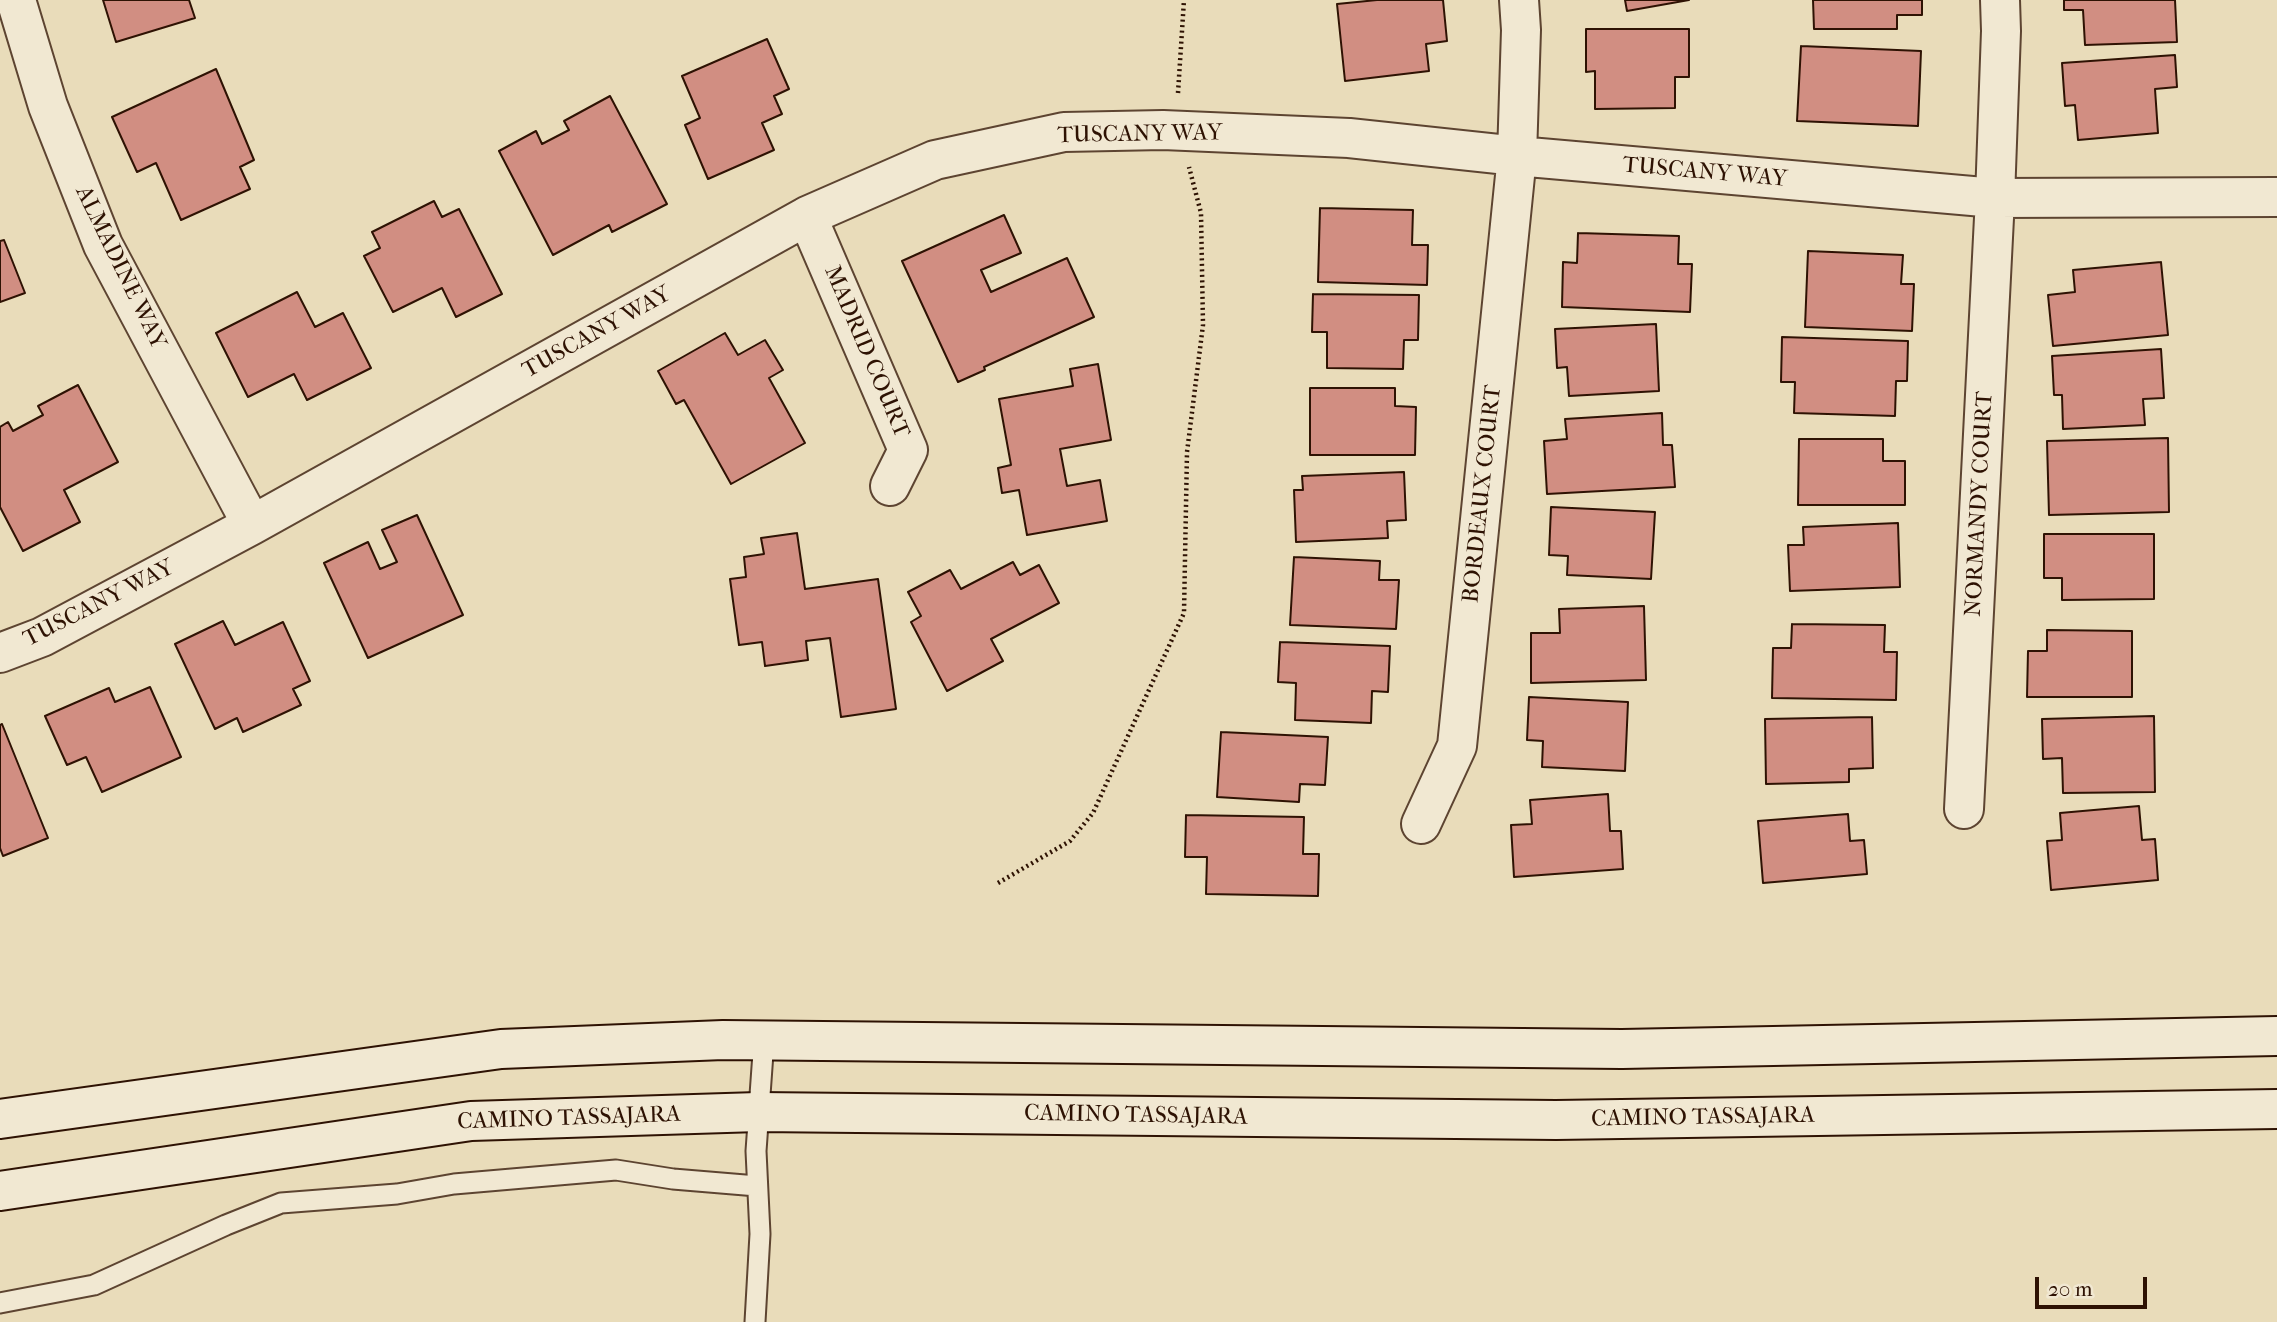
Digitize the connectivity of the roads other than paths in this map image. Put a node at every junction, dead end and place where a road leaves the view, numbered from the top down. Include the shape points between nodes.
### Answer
1 (16, 0) edge
2 (1519, 0) edge
3 (2000, 0) edge
4 (1517, 156) junction
5 (2277, 197) edge
6 (1995, 198) junction
7 (807, 216) junction
8 (890, 486) dead end
9 (252, 525) junction
10 (0, 653) edge
11 (1965, 809) dead end
12 (1421, 824) dead end
13 (2277, 1036) edge
14 (764, 1039) junction
15 (2277, 1109) edge
16 (758, 1112) junction
17 (0, 1119) edge
18 (757, 1186) junction
19 (0, 1191) edge
20 (0, 1303) edge
21 (755, 1322) edge

1 - 9 street, ALMADINE WAY via 48,106 103,245
2 - 4 street, BORDEAUX COURT
3 - 6 street, NORMANDY COURT
4 - 6 street, TUSCANY WAY
4 - 7 street, TUSCANY WAY via 1349,138 1064,132 935,160
4 - 12 street, BORDEAUX COURT via 1457,746
5 - 6 street, TUSCANY WAY
6 - 11 street, NORMANDY COURT
7 - 8 street, MADRID COURT via 908,450
7 - 9 street, TUSCANY WAY
9 - 10 street, TUSCANY WAY via 42,636
13 - 14 street via 1622,1049
14 - 16 lane
14 - 17 street via 501,1049
15 - 16 street, CAMINO TASSAJARA via 1556,1120
16 - 18 lane
16 - 19 street, CAMINO TASSAJARA via 471,1121
18 - 20 lane via 615,1170 281,1203 94,1285
18 - 21 lane

